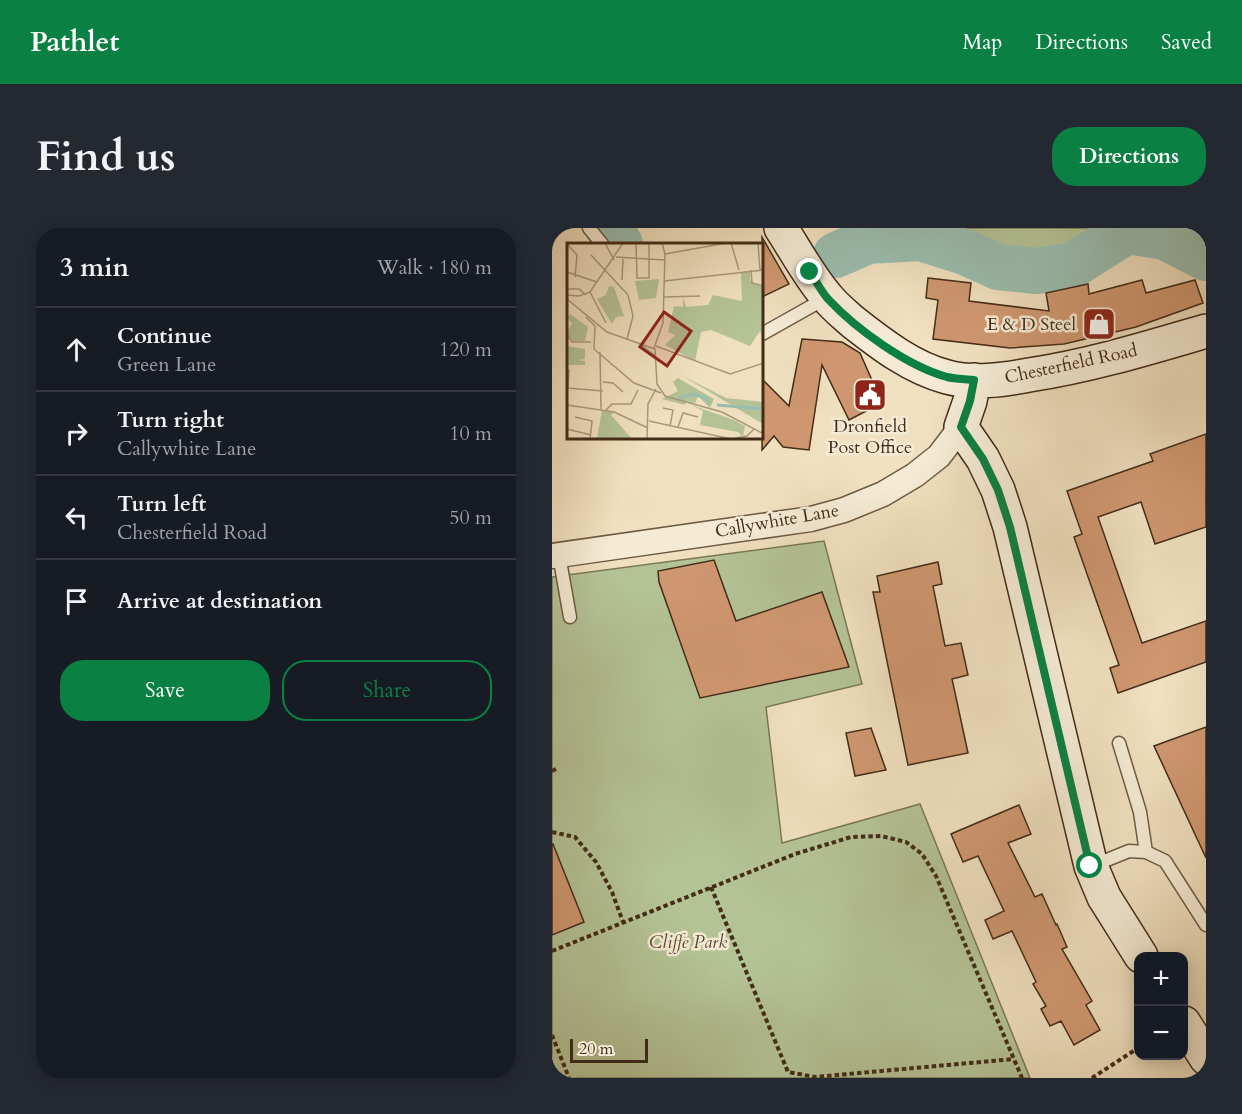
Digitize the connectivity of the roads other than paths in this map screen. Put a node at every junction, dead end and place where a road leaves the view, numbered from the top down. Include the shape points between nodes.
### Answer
1 (589, 228) edge
2 (781, 228) edge
3 (601, 243) edge
4 (827, 297) junction
5 (1206, 330) edge
6 (764, 333) edge
7 (974, 380) junction
8 (961, 427) junction
9 (556, 556) edge
10 (570, 618) dead end
11 (1119, 743) dead end
12 (1146, 852) junction
13 (1090, 866) junction
14 (1206, 925) edge
15 (1138, 952) edge
16 (1188, 1029) edge
17 (1206, 1058) edge

1 - 3 lane
2 - 4 main road, Chesterfield Road
4 - 6 lane
4 - 7 main road, Chesterfield Road via 870,335 920,368 948,378
5 - 7 main road, Chesterfield Road via 1126,355 1049,372
7 - 8 main road, Callywhite Lane
8 - 9 street, Callywhite Lane via 939,456 915,475 844,510 811,519
8 - 13 main road via 983,459 1010,527
9 - 10 lane
11 - 12 lane via 1140,812
12 - 13 lane via 1128,851
12 - 14 lane via 1165,861
13 - 15 main road
16 - 17 main road

